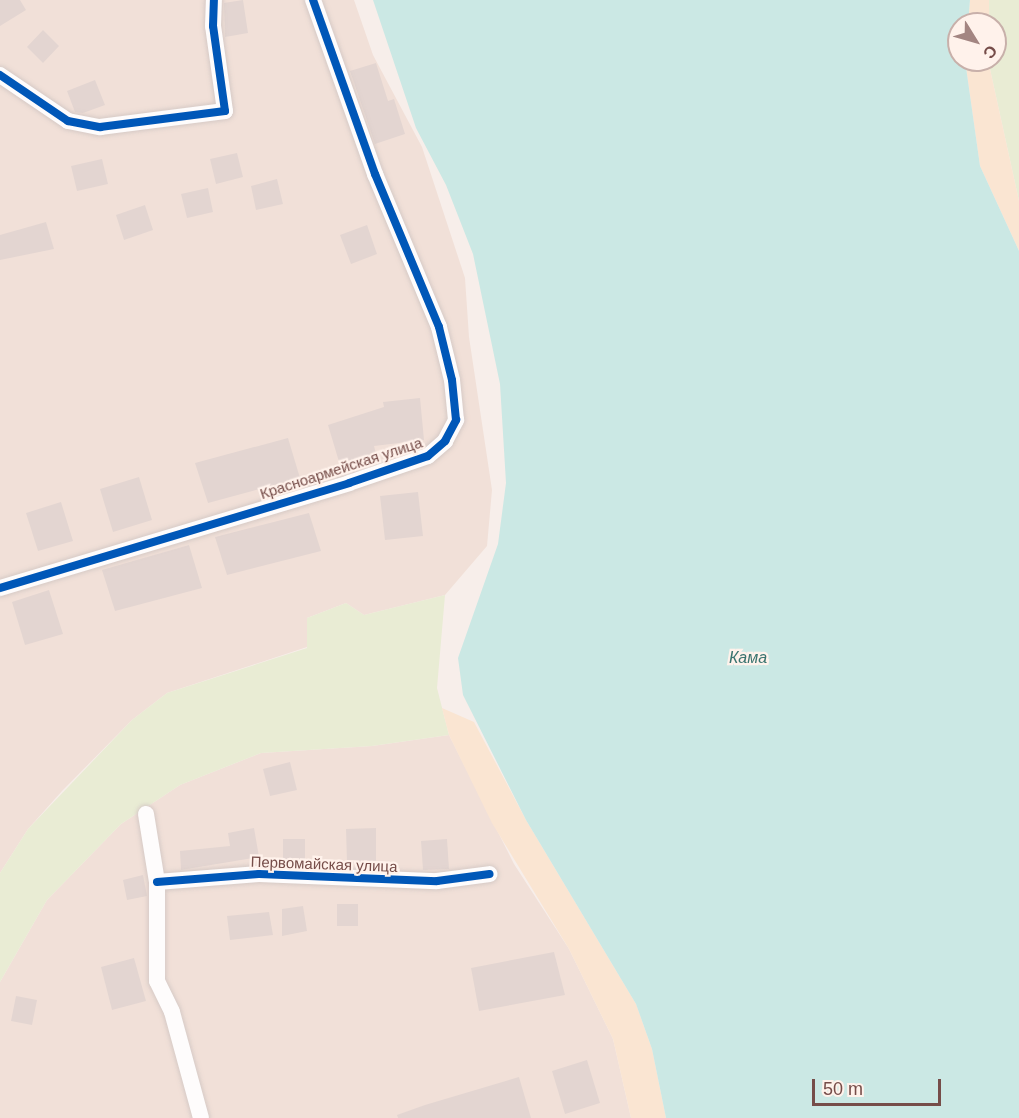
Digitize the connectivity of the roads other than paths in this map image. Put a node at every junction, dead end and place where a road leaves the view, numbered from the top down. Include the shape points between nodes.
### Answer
1 (214, 0) edge
2 (313, 0) edge
3 (0, 75) edge
4 (0, 588) edge
5 (146, 814) dead end
6 (490, 874) dead end
7 (157, 882) junction
8 (201, 1118) edge

1 - 3 street via 213,26 225,111 100,127 68,121
2 - 4 street, Красноармейская улица via 375,174 438,327 452,380 456,420 445,441 428,456 349,483
5 - 7 street
6 - 7 street, Первомайская улица via 437,881 259,874
7 - 8 street via 157,981 172,1012

